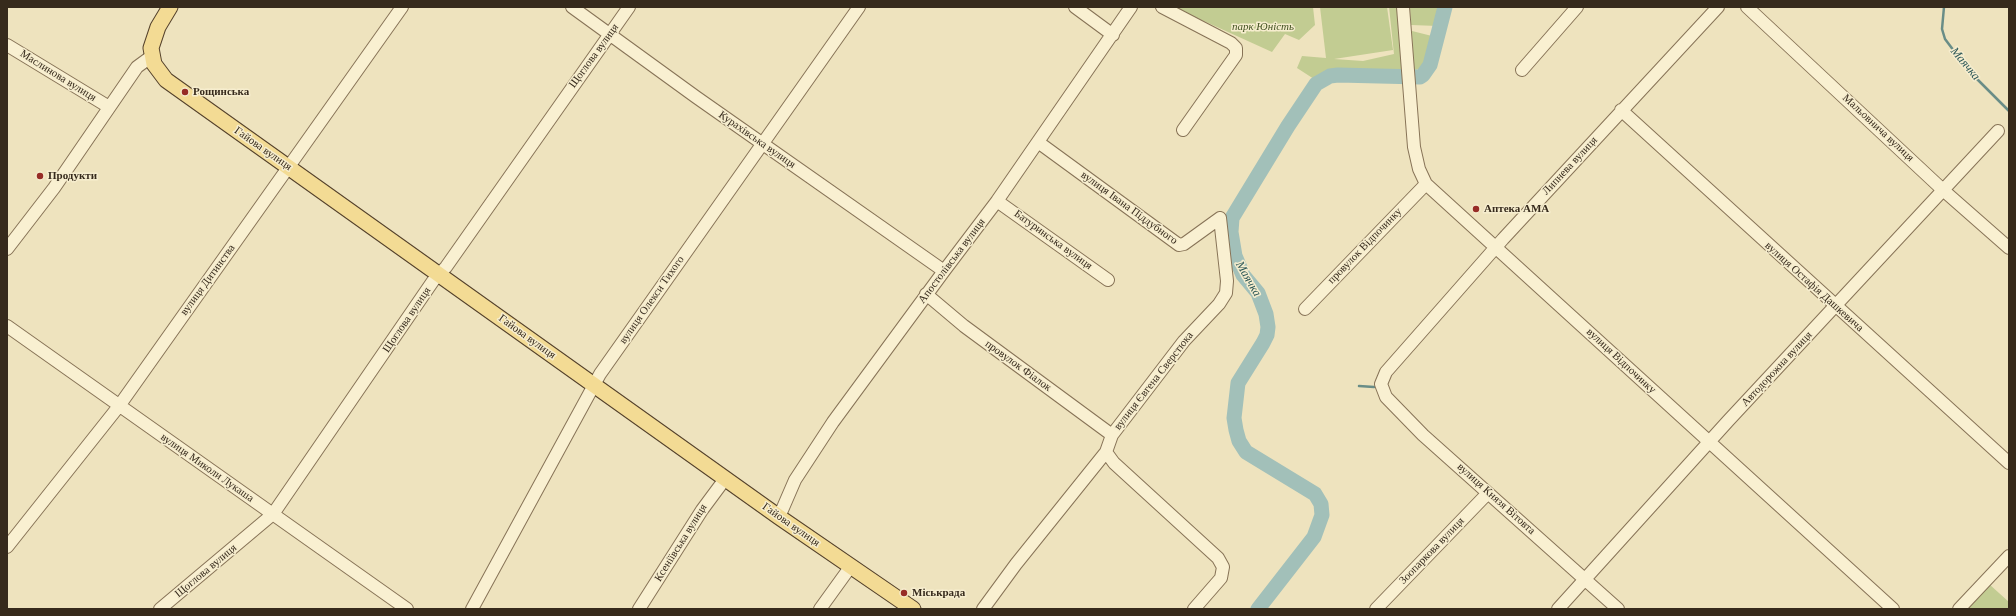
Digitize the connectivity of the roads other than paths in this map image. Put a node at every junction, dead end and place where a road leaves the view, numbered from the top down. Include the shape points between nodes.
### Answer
1 (170, 7) edge
2 (402, 7) edge
3 (572, 7) edge
4 (628, 7) edge
5 (859, 7) edge
6 (1075, 7) edge
7 (1131, 7) edge
8 (1162, 7) edge
9 (1403, 7) edge
10 (1577, 7) edge
11 (1718, 7) edge
12 (1747, 7) edge
13 (610, 34) junction
14 (1113, 35) junction
15 (7, 45) edge
16 (152, 56) junction
17 (1522, 70) dead end
18 (109, 108) junction
19 (1621, 110) junction
20 (1183, 130) dead end
21 (1998, 131) dead end
22 (1038, 142) junction
23 (762, 143) junction
24 (289, 167) junction
25 (1426, 184) junction
26 (1943, 190) junction
27 (997, 201) junction
28 (1220, 218) joint
29 (1496, 246) junction
30 (2009, 248) edge
31 (7, 250) edge
32 (944, 271) junction
33 (439, 274) junction
34 (1108, 280) dead end
35 (926, 294) junction
36 (1835, 306) junction
37 (1305, 309) dead end
38 (7, 326) edge
39 (1381, 384) joint
40 (593, 385) junction
41 (118, 406) junction
42 (1112, 435) junction
43 (1710, 442) junction
44 (1106, 452) junction
45 (2009, 463) edge
46 (725, 479) junction
47 (1488, 493) junction
48 (274, 514) junction
49 (779, 517) junction
50 (7, 547) edge
51 (2009, 556) edge
52 (851, 566) junction
53 (1584, 579) junction
54 (160, 609) edge
55 (407, 609) edge
56 (472, 609) edge
57 (640, 609) edge
58 (820, 609) edge
59 (913, 609) edge
60 (983, 609) edge
61 (1194, 609) edge
62 (1376, 609) edge
63 (1558, 609) edge
64 (1618, 609) edge
65 (1893, 609) edge
66 (1959, 609) edge

1 - 16 main road via 152,41
2 - 24 street, вулиця Дитинства
3 - 13 street, Курахівська вулиця
4 - 13 street, Щоглова вулиця
5 - 23 street, вулиця Олекси Тихого
6 - 14 street
7 - 14 street, Апостолівська вулиця
8 - 20 street via 1236,48 1236,54
9 - 25 street, вулиця Відпочинку via 1414,147
10 - 17 street
11 - 19 street, Липнева вулиця
12 - 26 street, Мальовнича вулиця
13 - 23 street, Курахівська вулиця
13 - 33 street, Щоглова вулиця
14 - 22 street, Апостолівська вулиця
15 - 18 street, Маслинова вулиця
16 - 18 street via 137,68
16 - 24 main road, Гайова вулиця via 154,64 166,80
18 - 31 street via 54,188
19 - 29 street, Липнева вулиця
19 - 36 street, вулиця Остафія Дашкевича
21 - 26 street, Автодорожна вулиця
22 - 27 street, Апостолівська вулиця
22 - 28 street, вулиця Івана Піддубного via 1179,244 1184,244
23 - 32 street, Курахівська вулиця
23 - 40 street, вулиця Олекси Тихого
24 - 33 main road, Гайова вулиця
24 - 41 street, вулиця Дитинства
25 - 29 street, вулиця Відпочинку
25 - 37 street, провулок Відпочинку
26 - 30 street, Мальовнича вулиця
26 - 36 street, Автодорожна вулиця
27 - 32 street, Апостолівська вулиця
27 - 34 street, Батуринська вулиця
28 - 42 street, вулиця Євгена Сверстюка via 1226,293 1184,341
29 - 39 street, Липнева вулиця via 1386,372
29 - 43 street, вулиця Відпочинку
32 - 35 street, Апостолівська вулиця
33 - 40 main road, Гайова вулиця
33 - 48 street, Щоглова вулиця
35 - 42 street, провулок Фіалок via 970,331
35 - 49 street, Апостолівська вулиця via 820,442 795,480
36 - 43 street, Автодорожна вулиця
36 - 45 street, вулиця Остафія Дашкевича
38 - 41 street, вулиця Миколи Лукаша
39 - 47 street, вулиця Князя Вітовта via 1382,391 1391,403
40 - 46 main road, Гайова вулиця
40 - 56 street, вулиця Олекси Тихого
41 - 48 street, вулиця Миколи Лукаша
41 - 50 street, вулиця Дитинства
42 - 44 street, вулиця Євгена Сверстюка
43 - 53 street, Автодорожна вулиця
43 - 65 street, вулиця Відпочинку
44 - 60 street, вулиця Євгена Сверстюка
44 - 61 street via 1114,463 1218,558 1223,567 1221,578
46 - 49 main road, Гайова вулиця
46 - 57 street, Ксеніївська вулиця via 702,510
47 - 53 street, вулиця Князя Вітовта
47 - 62 street, Зоопаркова вулиця
48 - 54 street, Щоглова вулиця
48 - 55 street, вулиця Миколи Лукаша
49 - 52 main road, Гайова вулиця
51 - 66 street
52 - 58 street
52 - 59 main road, Гайова вулиця
53 - 63 street, Автодорожна вулиця
53 - 64 street, вулиця Князя Вітовта

